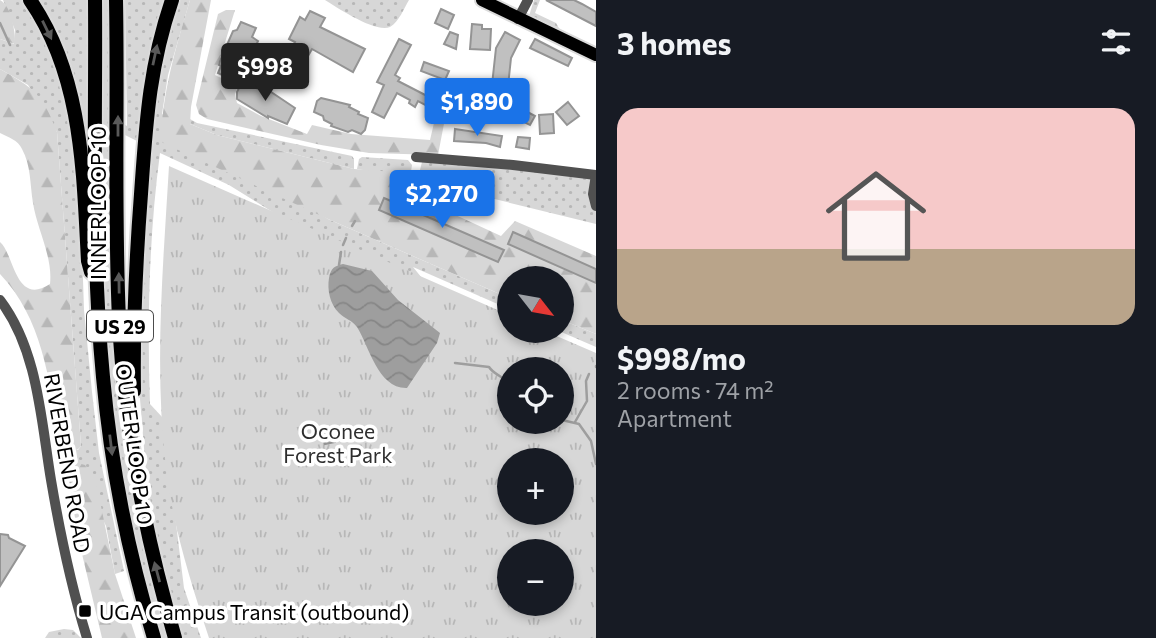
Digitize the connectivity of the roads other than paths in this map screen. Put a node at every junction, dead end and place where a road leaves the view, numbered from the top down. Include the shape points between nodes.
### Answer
1 (30, 0) edge
2 (94, 0) edge
3 (116, 0) edge
4 (172, 0) edge
5 (482, 0) edge
6 (528, 0) edge
7 (518, 19) junction
8 (596, 55) edge
9 (416, 157) dead end
10 (596, 175) edge
11 (596, 206) edge
12 (98, 298) junction
13 (0, 300) edge
14 (140, 497) junction
15 (87, 638) edge
16 (154, 638) edge
17 (176, 638) edge

1 -> 12 highway via 64,71 80,135 88,261
2 - 12 highway, OUTER LOOP 10 / US 29
14 -> 3 highway, INNER LOOP 10 / US 29 via 119,321
14 -> 4 highway via 134,319 146,112 159,37
5 - 7 main road
6 - 7 street
7 - 8 main road
9 - 10 street
10 - 11 street
12 -> 16 highway, OUTER LOOP 10 / US 29 via 118,492
13 - 15 street, RIVERBEND ROAD via 27,352 61,537
17 -> 14 highway, INNER LOOP 10 / US 29

